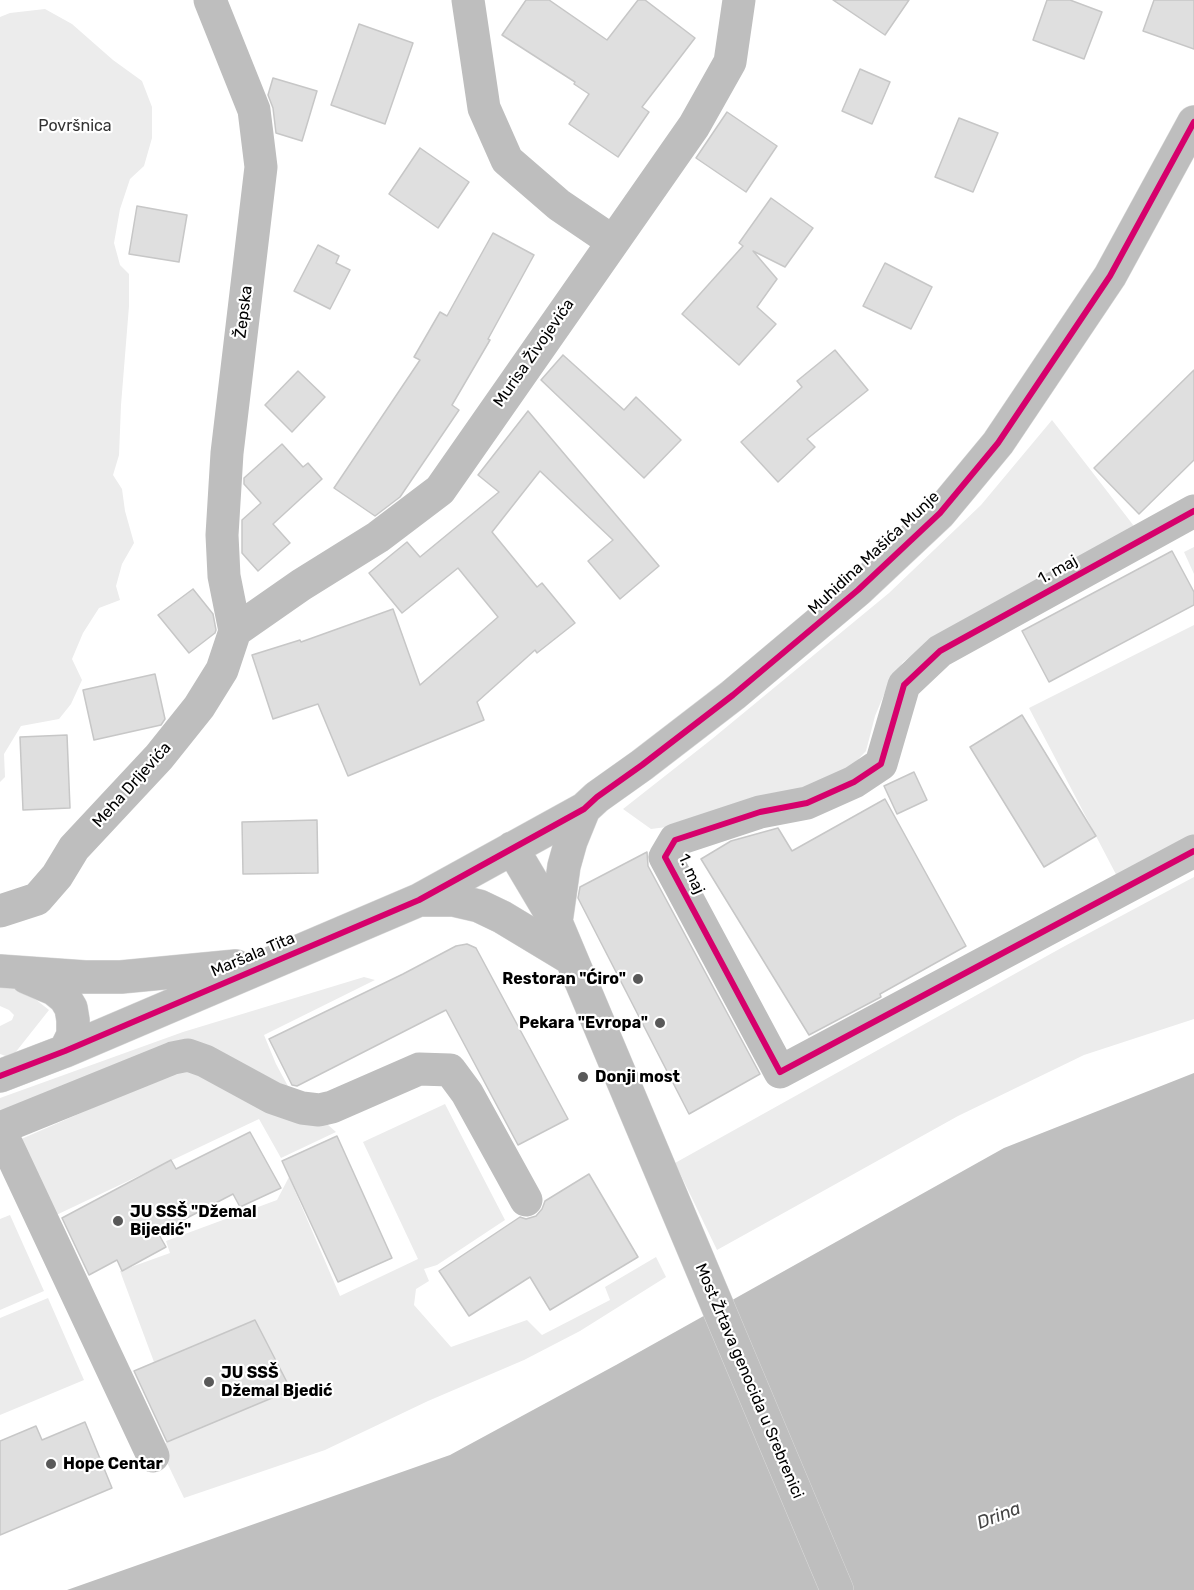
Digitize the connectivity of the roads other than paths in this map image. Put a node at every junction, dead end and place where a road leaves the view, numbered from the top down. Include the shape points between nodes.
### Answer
1 (210, 0) edge
2 (468, 0) edge
3 (739, 0) edge
4 (1194, 122) edge
5 (612, 241) junction
6 (1194, 511) edge
7 (235, 631) junction
8 (584, 809) junction
9 (512, 848) junction
10 (1194, 851) edge
11 (419, 900) junction
12 (0, 911) edge
13 (556, 922) junction
14 (570, 958) junction
15 (271, 962) junction
16 (5, 971) edge
17 (65, 1050) junction
18 (0, 1076) edge
19 (0, 1129) edge
20 (526, 1200) dead end
21 (153, 1456) dead end
22 (837, 1590) edge

1 - 7 street, Žepska via 254,110 261,167 227,453 222,535 224,576
2 - 5 street via 484,108 507,160 559,205
3 - 5 street, Murisa Živojevića via 730,62 694,126
4 - 8 street, Muhidina Mašića Munje via 1110,276 998,443 940,513 800,640
5 - 7 street, Murisa Živojevića via 440,490 378,537
6 - 10 street, 1. maj via 940,651 904,686 881,764 863,776 807,803 760,812 675,840 665,857 780,1072
7 - 12 street, Meha Drljevića via 222,670 159,757 74,848 37,899
8 - 9 street, Muhidina Mašića Munje
8 - 13 street via 564,866
9 - 11 street, Maršala Tita
9 - 13 street, Most Žrtava genocida u Srebrenici
11 - 14 street via 453,900 479,906
11 - 15 street, Maršala Tita
13 - 14 street, Most Žrtava genocida u Srebrenici
14 - 22 street, Most Žrtava genocida u Srebrenici
15 - 16 street via 120,977
15 - 17 street, Maršala Tita
16 - 17 street via 54,989 65,998 71,1008 73,1035
17 - 18 street, Maršala Tita
19 - 20 street via 188,1055 205,1060 273,1098 318,1110 419,1069 450,1070 468,1093
19 - 21 street

